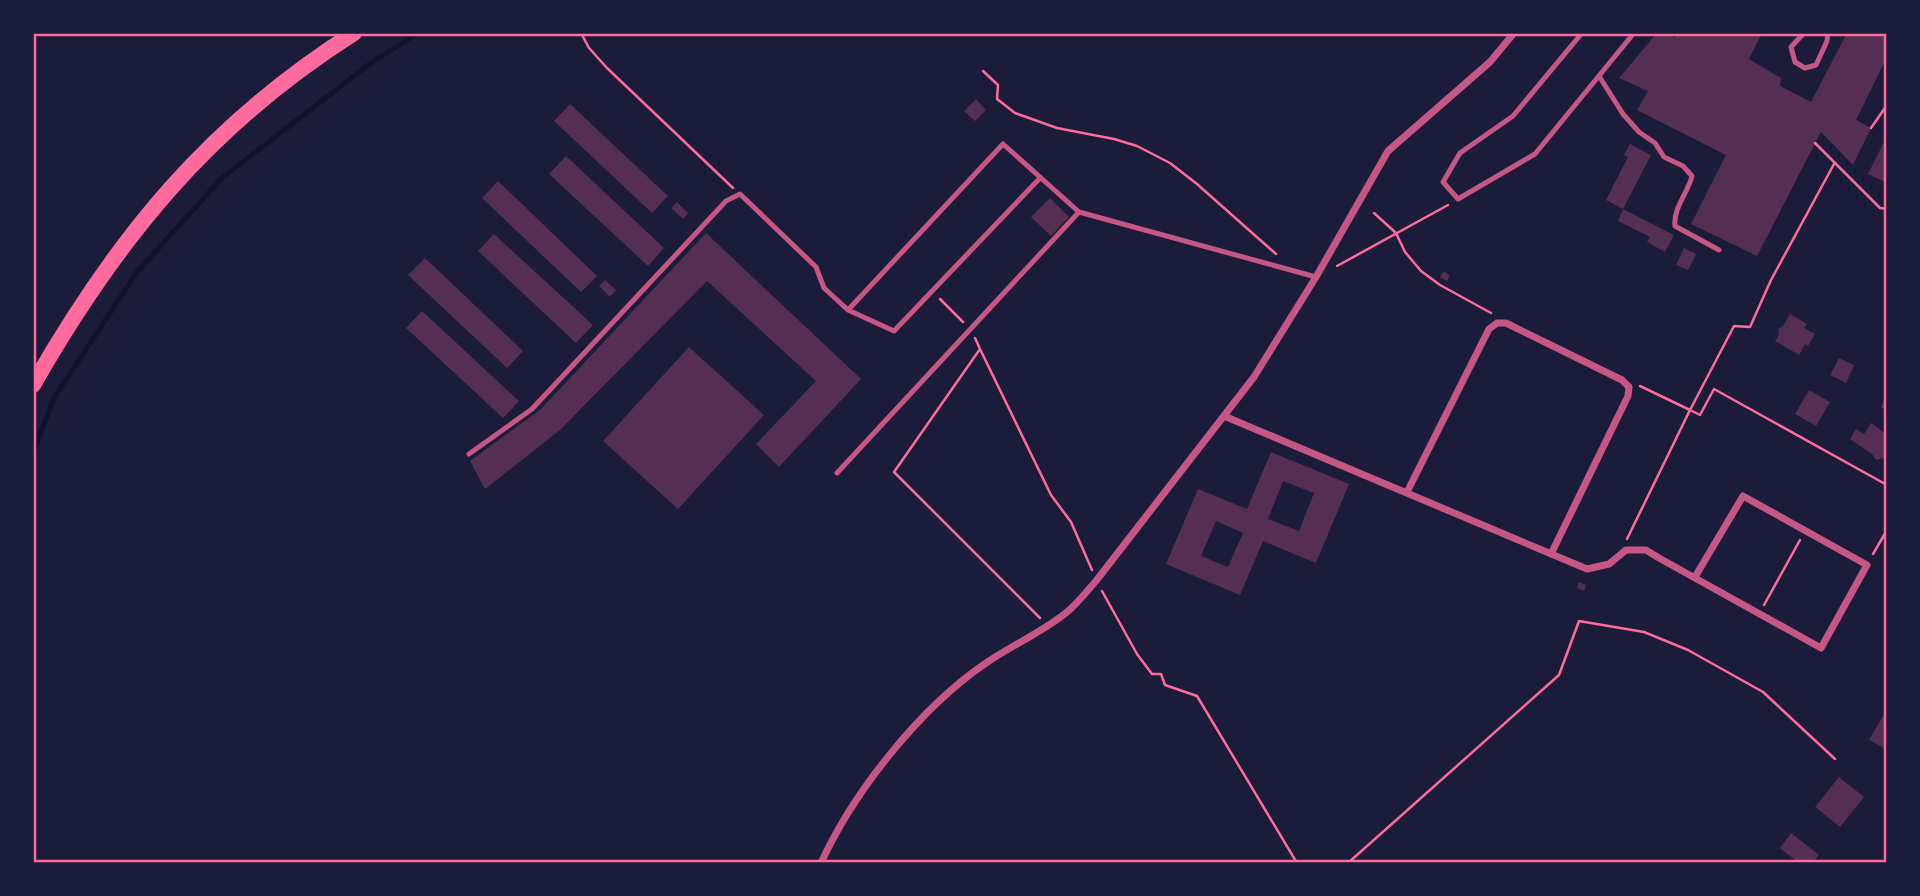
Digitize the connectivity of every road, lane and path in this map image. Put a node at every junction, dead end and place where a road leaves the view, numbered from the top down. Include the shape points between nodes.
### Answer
1 (354, 33) edge
2 (1514, 33) edge
3 (1582, 33) edge
4 (1634, 33) edge
5 (1804, 33) edge
6 (1828, 33) edge
7 (581, 34) edge
8 (983, 71) dead end
9 (1599, 76) junction
10 (1887, 105) edge
11 (1871, 128) dead end
12 (1815, 143) dead end
13 (1834, 164) junction
14 (1040, 178) junction
15 (740, 194) junction
16 (1458, 199) junction
17 (1887, 209) edge
18 (1079, 212) junction
19 (1374, 214) dead end
20 (1396, 233) junction
21 (1719, 250) dead end
22 (1281, 267) junction
23 (1316, 277) junction
24 (932, 291) junction
25 (848, 310) junction
26 (1497, 323) junction
27 (970, 329) junction
28 (980, 349) junction
29 (33, 385) edge
30 (1629, 387) junction
31 (1690, 410) junction
32 (1224, 416) junction
33 (469, 454) dead end
34 (836, 473) dead end
35 (1887, 485) edge
36 (1407, 492) junction
37 (1805, 530) junction
38 (1887, 530) edge
39 (1626, 550) junction
40 (1551, 554) junction
41 (1867, 565) junction
42 (1695, 578) junction
43 (1096, 581) junction
44 (1759, 614) junction
45 (1047, 626) junction
46 (1835, 758) dead end
47 (821, 863) edge
48 (1297, 863) edge
49 (1348, 863) edge

1 - 29 main road via 277,88 197,158 113,259
2 - 23 street via 1490,62 1388,150
3 - 16 lane via 1513,116 1460,153 1443,182
4 - 9 lane
5 - 6 lane via 1791,47 1795,62 1805,68 1816,65
7 - 15 path via 607,68
8 - 22 path via 998,85 997,99 1015,113 1057,128 1137,146 1170,163 1276,254
9 - 16 lane via 1535,153
9 - 21 lane via 1639,132 1664,158 1683,166 1692,176 1674,216 1675,226
10 - 11 path
12 - 13 path
13 - 17 path via 1880,208
13 - 31 path via 1750,327 1734,326
14 - 18 lane
14 - 24 lane
14 - 25 lane via 1003,144
15 - 25 lane via 816,267 824,288
15 - 33 lane via 726,201 532,410
16 - 20 path
18 - 22 lane
18 - 27 lane
19 - 20 path
20 - 23 path
20 - 26 path via 1421,271 1490,310
22 - 23 lane
23 - 32 street
24 - 25 lane via 894,331
24 - 27 path
26 - 30 street via 1506,323
26 - 36 street via 1489,329
27 - 28 path
27 - 34 lane
28 - 43 path via 1051,495 1071,522
28 - 45 path via 894,472
30 - 31 path via 1641,386
30 - 40 street
31 - 35 path via 1700,415 1714,388
31 - 39 path via 1626,541
32 - 36 street
32 - 43 street
36 - 40 street
37 - 41 street
37 - 42 street via 1743,496
37 - 44 path
38 - 41 path
39 - 40 street via 1609,564 1587,569
39 - 42 street via 1646,550
41 - 44 street via 1821,648
42 - 44 street
43 - 45 street via 1068,612
43 - 48 path via 1152,674 1161,674 1165,685 1197,696
45 - 47 street via 984,664 946,695 889,754 836,830
46 - 49 path via 1763,692 1688,650 1644,632 1579,621 1559,675

